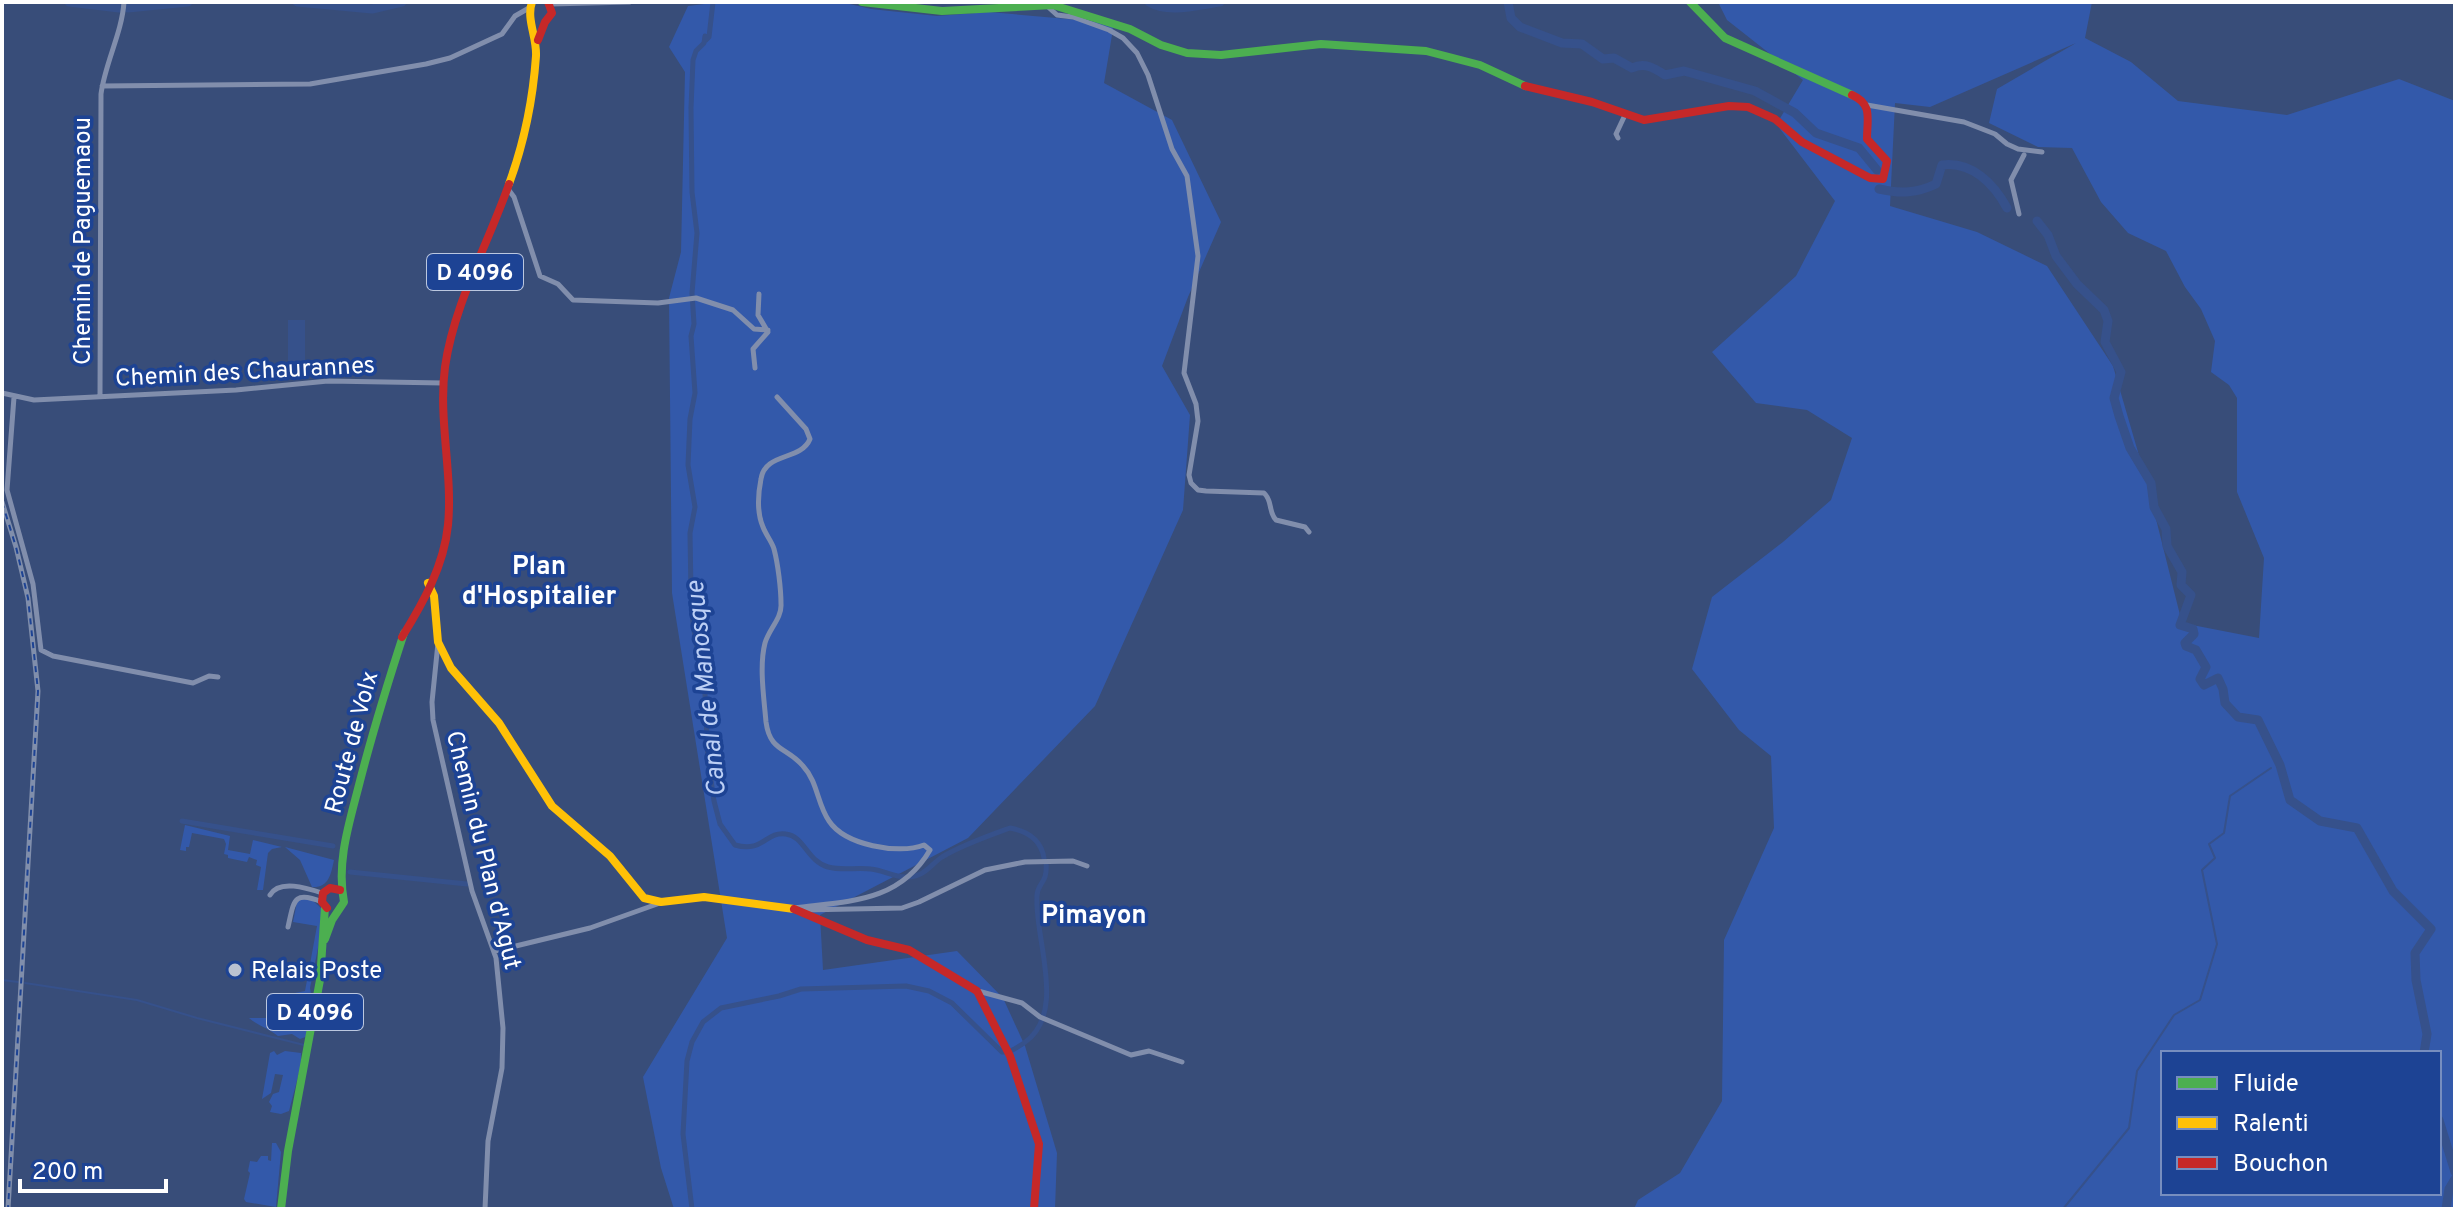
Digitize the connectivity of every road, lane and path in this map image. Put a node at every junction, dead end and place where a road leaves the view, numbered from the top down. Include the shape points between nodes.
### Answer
1 (124, 2) edge
2 (630, 2) edge
3 (862, 2) edge
4 (1690, 2) edge
5 (549, 3) edge
6 (568, 5) junction
7 (1045, 5) junction
8 (531, 12) edge
9 (548, 19) junction
10 (538, 41) junction
11 (102, 86) junction
12 (1867, 105) junction
13 (1625, 115) junction
14 (1618, 138) dead end
15 (2042, 152) dead end
16 (2024, 155) dead end
17 (507, 189) junction
18 (2019, 214) dead end
19 (759, 294) dead end
20 (768, 330) junction
21 (755, 368) dead end
22 (443, 383) junction
23 (2, 393) edge
24 (14, 397) junction
25 (100, 397) junction
26 (777, 397) dead end
27 (448, 508) junction
28 (1309, 532) dead end
29 (437, 555) junction
30 (429, 586) junction
31 (402, 637) junction
32 (438, 642) junction
33 (218, 677) dead end
34 (1087, 866) dead end
35 (270, 895) dead end
36 (328, 896) junction
37 (661, 902) junction
38 (340, 908) junction
39 (793, 909) junction
40 (288, 927) dead end
41 (325, 939) junction
42 (495, 951) junction
43 (977, 991) junction
44 (1180, 1062) dead end
45 (281, 1209) edge
46 (485, 1209) edge
47 (1034, 1209) edge

1 - 11 street
2 - 6 street
3 - 7 street via 942,11
4 - 12 street via 1725,38
5 - 6 street
5 - 9 street
6 - 9 street
7 - 13 street via 1102,19 1187,53 1221,55 1321,44 1426,51
7 - 28 street via 1054,14 1109,30 1137,53 1187,176 1198,256 1184,373 1198,421 1191,483 1198,490 1264,493 1274,518
8 - 9 street
8 - 10 street, Route de Volx / D 4096
8 - 11 street, Chemin de Paguemaou via 517,14 499,36 444,60 415,66 310,84
9 - 10 street, Route de Volx / D 4096
10 - 17 street, Route de Volx / D 4096 via 525,138
11 - 25 street, Chemin de Paguemaou
12 - 13 street via 1866,138 1886,159 1883,179 1870,178 1802,142 1775,119 1748,107 1644,120
12 - 15 street via 1964,122 2018,149
13 - 14 street
16 - 18 street via 2011,180
17 - 20 street via 540,276 558,284 573,300 658,303 693,298 733,310 754,329
17 - 22 street, Route de Volx / D 4096 via 455,324
19 - 20 street via 758,315
20 - 21 street via 754,348
22 - 25 street, Chemin des Chaurannes via 328,381
22 - 27 street, Route de Volx / D 4096
23 - 24 street, Chemin des Chaurannes
24 - 25 street, Chemin des Chaurannes
24 - 33 street via 7,490 33,584 41,650 193,683
26 - 39 street via 810,441 766,467 760,480 759,516 774,549 781,604 764,655 768,733 774,745 806,769 828,819 840,833 894,850 927,846 929,852 895,887 857,900
27 - 29 street, Route de Volx / D 4096
27 - 30 street, Route de Volx / D 4096 via 445,541
29 - 30 street
29 - 31 street, Route de Volx / D 4096
30 - 31 street, Route de Volx / D 4096
30 - 32 street
31 - 36 street, Route de Volx / D 4096
32 - 37 street via 451,668 499,723 552,806 602,848 641,895
32 - 42 street, Chemin du Plan d'Agut via 433,720 472,891
34 - 39 street via 1057,860 992,868 895,909
35 - 36 street via 283,886
36 - 38 street via 332,910
36 - 38 street via 344,899
36 - 40 street via 298,897
36 - 41 street, Route de Volx / D 4096
37 - 39 street via 704,897
37 - 42 street via 590,928
38 - 41 street, Route de Volx / D 4096
39 - 43 street via 867,940 909,950
41 - 45 street, Route de Volx / D 4096
42 - 46 street, Chemin du Plan d'Agut via 502,1068 488,1141
43 - 44 street via 1022,1003 1042,1018 1131,1055 1149,1051
43 - 47 street via 1008,1054 1040,1151

